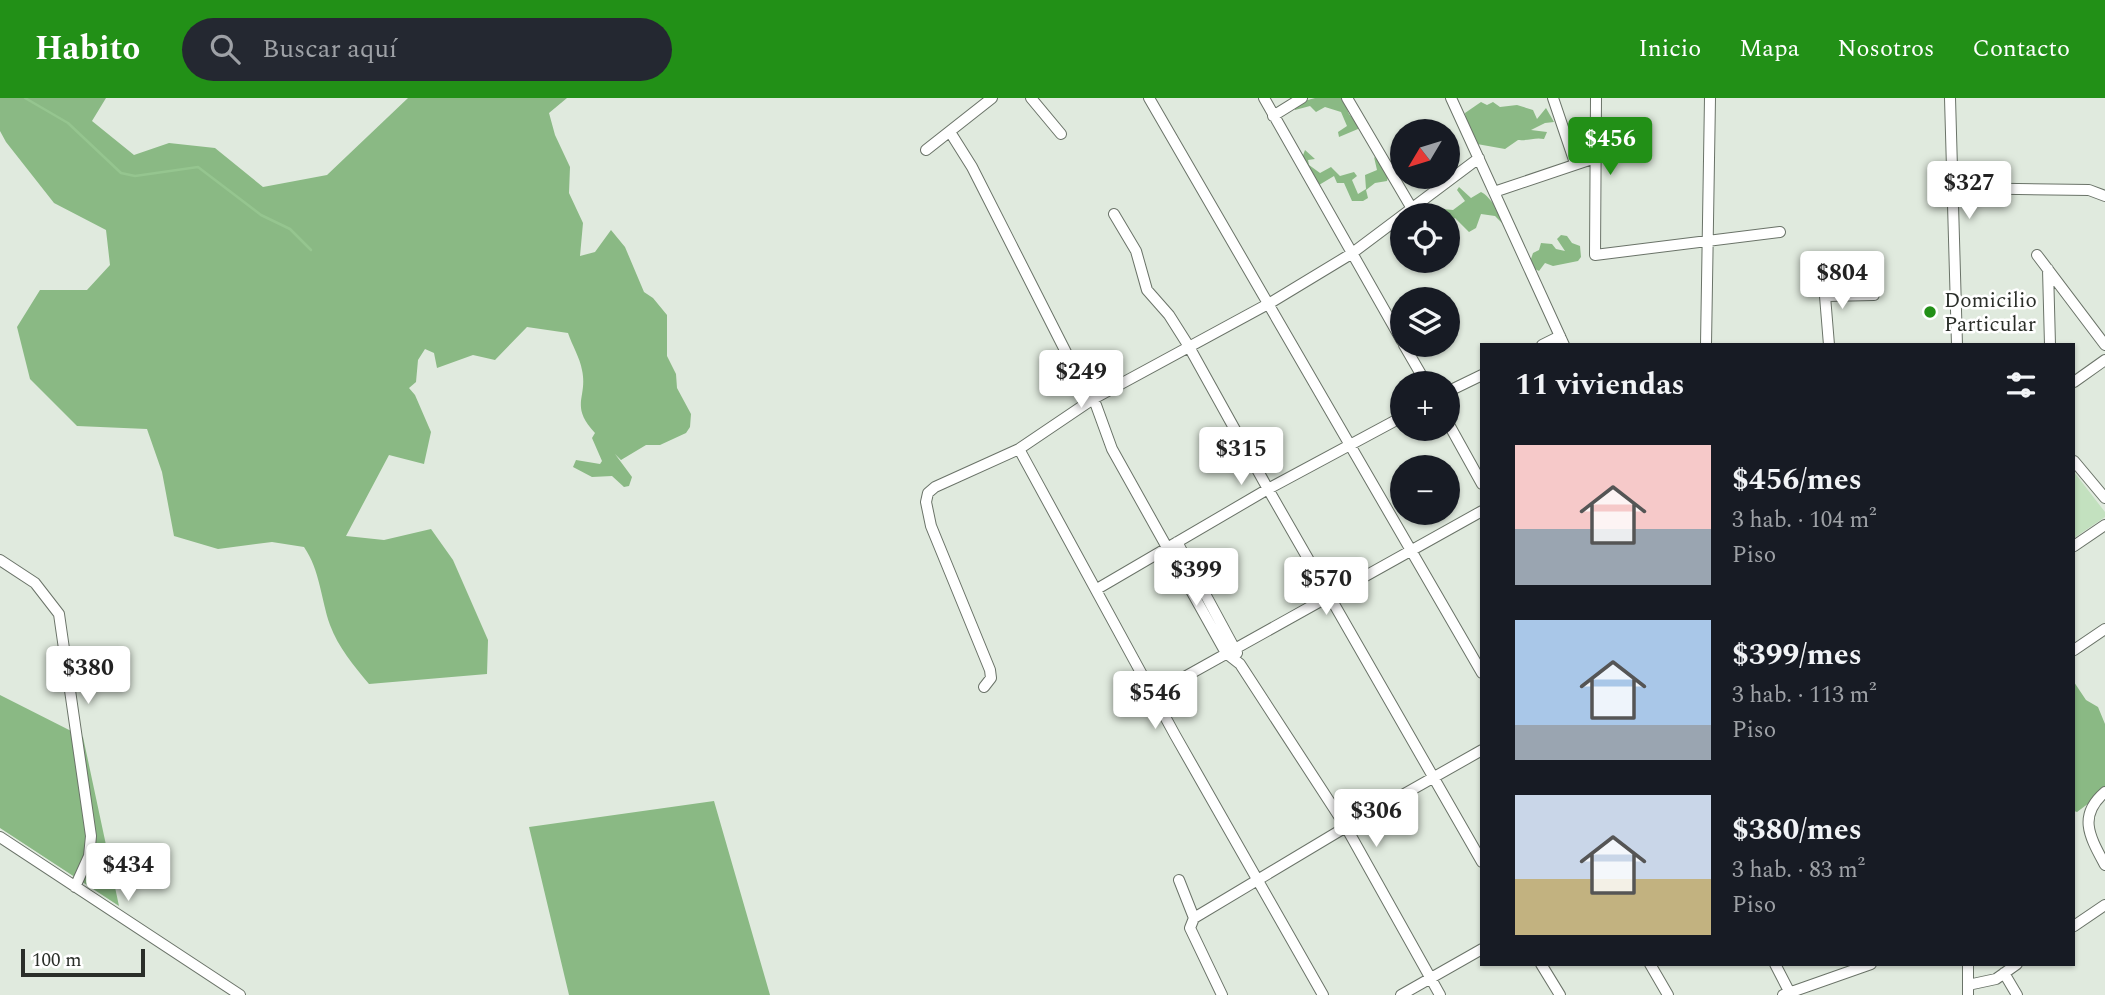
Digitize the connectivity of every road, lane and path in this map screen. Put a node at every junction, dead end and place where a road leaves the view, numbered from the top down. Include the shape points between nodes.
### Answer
1 (992, 98) edge
2 (1031, 98) edge
3 (1149, 98) edge
4 (1264, 98) edge
5 (1302, 98) edge
6 (1347, 98) edge
7 (1451, 98) edge
8 (1553, 98) edge
9 (1596, 98) edge
10 (1710, 98) edge
11 (1950, 98) edge
12 (1273, 116) junction
13 (950, 132) junction
14 (1061, 134) dead end
15 (926, 150) dead end
16 (1479, 158) junction
17 (1595, 158) junction
18 (1575, 163) junction
19 (1952, 188) junction
20 (1494, 192) junction
21 (2105, 196) edge
22 (1409, 203) edge
23 (1417, 203) edge
24 (1114, 214) dead end
25 (1390, 224) edge
26 (1780, 232) dead end
27 (1708, 241) junction
28 (1352, 254) junction
29 (2037, 256) dead end
30 (2048, 269) junction
31 (1874, 295) dead end
32 (1269, 303) junction
33 (1390, 320) edge
34 (1562, 340) edge
35 (1706, 343) edge
36 (1829, 343) edge
37 (1957, 343) edge
38 (2050, 343) edge
39 (1188, 345) junction
40 (2105, 345) edge
41 (2105, 360) edge
42 (1480, 376) edge
43 (2075, 381) edge
44 (1460, 386) edge
45 (1093, 399) junction
46 (1390, 423) edge
47 (1458, 441) edge
48 (1350, 445) junction
49 (1019, 449) junction
50 (2075, 462) edge
51 (1480, 480) edge
52 (1268, 489) junction
53 (2105, 498) edge
54 (1480, 512) edge
55 (2105, 525) edge
56 (1173, 545) junction
57 (2075, 546) edge
58 (1412, 549) junction
59 (0, 560) edge
60 (1097, 589) junction
61 (1331, 597) junction
62 (2105, 629) edge
63 (2075, 649) edge
64 (1231, 651) junction
65 (1480, 669) edge
66 (984, 687) dead end
67 (1154, 694) junction
68 (1480, 751) edge
69 (1434, 777) junction
70 (2105, 792) edge
71 (1346, 827) junction
72 (0, 837) edge
73 (1480, 858) edge
74 (2105, 865) edge
75 (1179, 880) dead end
76 (1256, 880) junction
77 (75, 887) junction
78 (2105, 905) edge
79 (1194, 918) junction
80 (2075, 925) edge
81 (1480, 950) edge
82 (1542, 966) edge
83 (1651, 966) edge
84 (1776, 966) edge
85 (1865, 966) edge
86 (1968, 966) edge
87 (2014, 966) edge
88 (2004, 973) junction
89 (1430, 978) junction
90 (1968, 990) edge
91 (1788, 994) edge
92 (240, 995) edge
93 (1222, 995) edge
94 (1323, 995) edge
95 (1401, 995) edge
96 (1440, 995) edge
97 (1560, 995) edge
98 (1668, 995) edge
99 (2017, 995) edge

1 - 13 street
2 - 14 street
3 - 32 street
4 - 12 street
5 - 12 street
6 - 22 street
7 - 16 street
8 - 18 street
9 - 17 street
10 - 27 street
11 - 19 street
12 - 28 street
13 - 15 street
13 - 45 street
16 - 20 street
16 - 23 street
17 - 18 street
17 - 27 street via 1595,255
18 - 20 street
19 - 21 street via 2089,190
19 - 37 street
20 - 34 street
24 - 39 street via 1136,251 1147,290
25 - 28 street
26 - 27 street
27 - 35 street
28 - 32 street
28 - 33 street
29 - 30 street
30 - 38 street
30 - 40 street
31 - 36 street via 1825,296
32 - 39 street
32 - 48 street
39 - 45 street
39 - 52 street
41 - 43 street
42 - 44 street
45 - 49 street
45 - 56 street via 1112,449
46 - 48 street
47 - 51 street
48 - 52 street
48 - 58 street
49 - 60 street
49 - 66 street via 934,487 926,502 931,526 990,670 991,678
50 - 53 street
52 - 56 street
52 - 61 street
54 - 58 street
55 - 57 street
56 - 60 street
56 - 64 street
58 - 61 street
58 - 65 street
59 - 77 street via 35,583 59,614 91,836 89,856
60 - 67 street
61 - 64 street
61 - 69 street
62 - 63 street
64 - 67 street
64 - 71 street
67 - 76 street
68 - 69 street
69 - 71 street
69 - 73 street
70 - 74 street via 2087,818 2092,842
71 - 76 street
71 - 89 street
72 - 77 street
75 - 79 street
76 - 79 street
76 - 94 street
77 - 92 street
78 - 80 street
79 - 93 street via 1190,928
81 - 89 street
82 - 97 street
83 - 98 street
84 - 91 street
85 - 91 street
86 - 90 street
87 - 88 street
88 - 90 street
88 - 99 street
89 - 95 street
89 - 96 street

